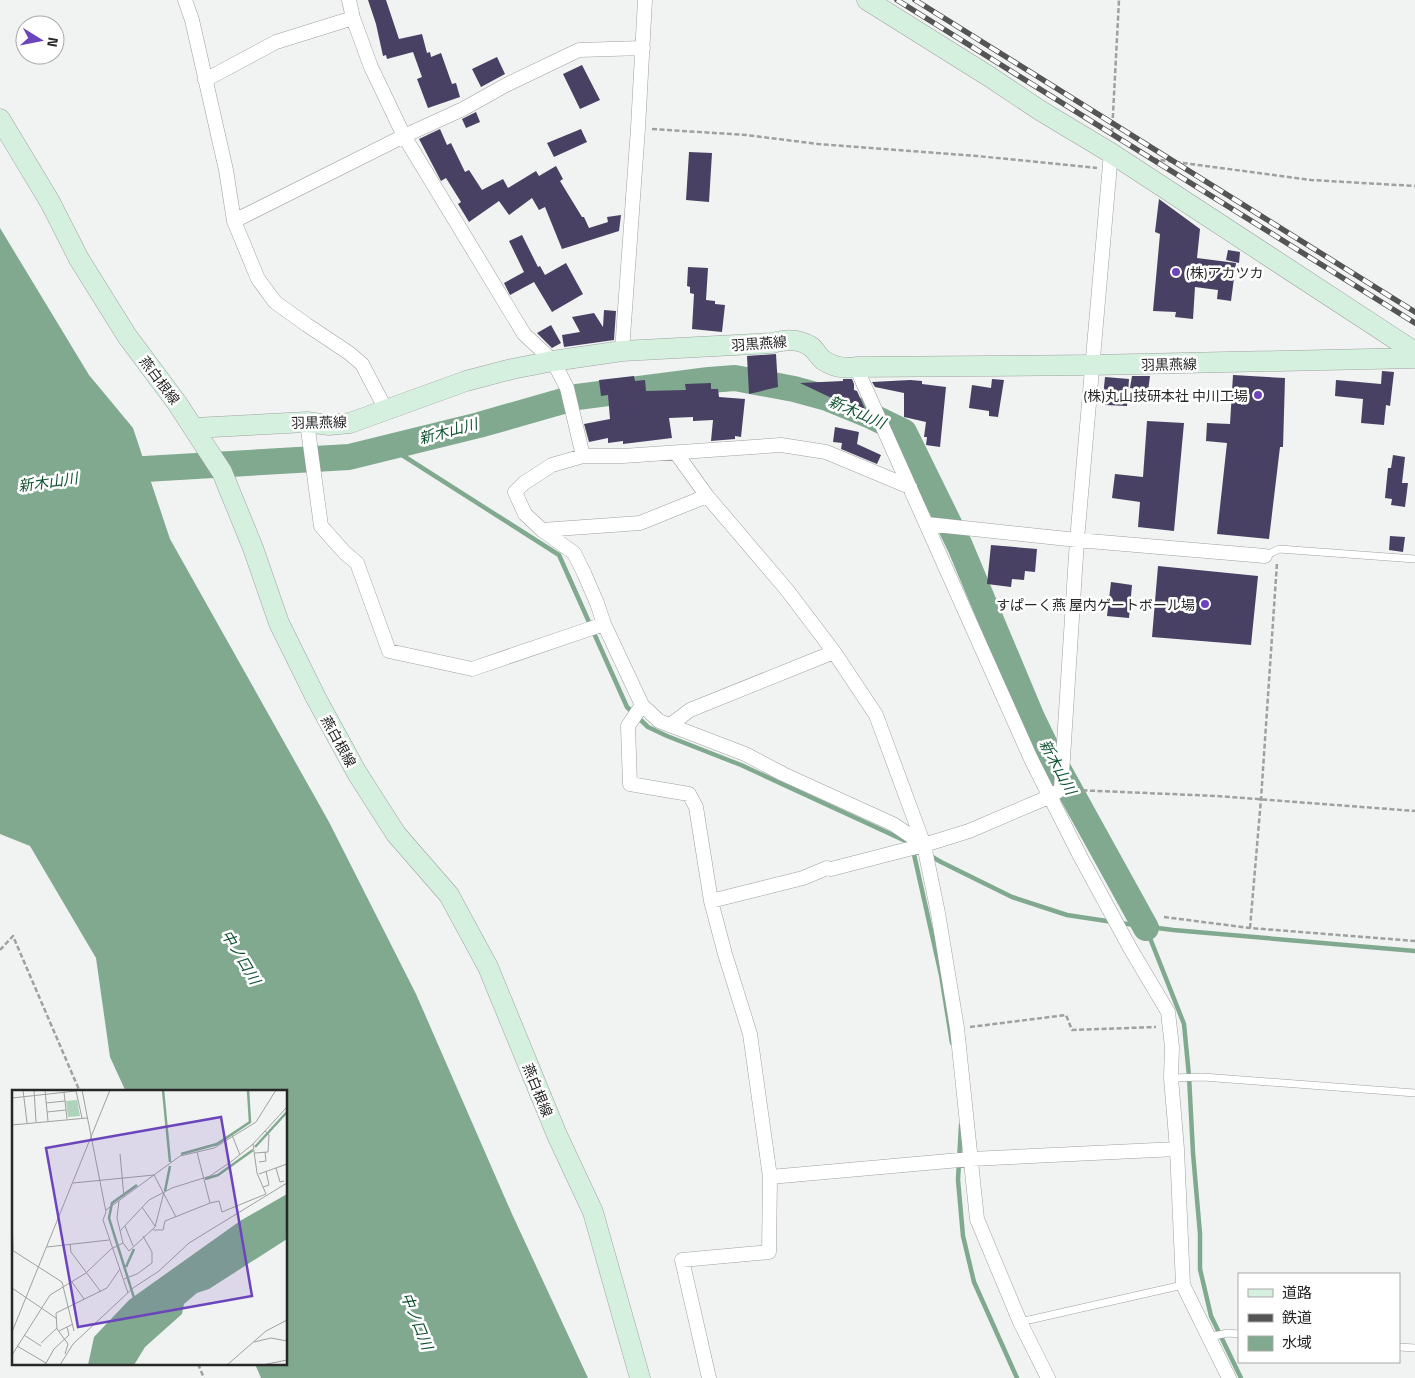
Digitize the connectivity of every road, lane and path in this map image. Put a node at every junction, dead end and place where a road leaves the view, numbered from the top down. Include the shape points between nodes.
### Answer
1 (185, 0) edge
2 (349, 0) edge
3 (645, 0) edge
4 (867, 0) edge
5 (1120, 0) edge
6 (353, 18) junction
7 (643, 48) junction
8 (205, 80) junction
9 (0, 119) edge
10 (638, 128) junction
11 (404, 136) junction
12 (1149, 158) dead end
13 (1109, 161) junction
14 (1415, 186) edge
15 (234, 221) junction
16 (622, 352) junction
17 (1415, 352) edge
18 (1415, 358) edge
19 (553, 361) junction
20 (1092, 365) junction
21 (856, 368) junction
22 (386, 410) junction
23 (307, 422) junction
24 (193, 428) junction
25 (676, 453) junction
26 (583, 456) junction
27 (910, 487) junction
28 (707, 496) junction
29 (928, 524) junction
30 (542, 530) junction
31 (1077, 540) junction
32 (1269, 554) junction
33 (1415, 559) edge
34 (604, 624) junction
35 (834, 652) junction
36 (642, 705) junction
37 (670, 726) junction
38 (1056, 792) junction
39 (1261, 799) junction
40 (1415, 811) edge
41 (924, 845) junction
42 (711, 901) junction
43 (1164, 917) dead end
44 (1250, 928) junction
45 (1415, 941) edge
46 (0, 950) edge
47 (1170, 1026) junction
48 (957, 1028) junction
49 (1171, 1078) junction
50 (79, 1090) edge
51 (1415, 1093) edge
52 (1177, 1149) junction
53 (971, 1159) junction
54 (770, 1177) junction
55 (1183, 1285) junction
56 (1020, 1322) junction
57 (1238, 1334) edge
58 (1209, 1337) junction
59 (1400, 1346) edge
60 (1415, 1348) edge
61 (199, 1366) edge
62 (204, 1378) edge
63 (640, 1378) edge
64 (709, 1378) edge
65 (1048, 1378) edge
66 (1229, 1378) edge

1 - 8 street
2 - 6 street
3 - 7 street
4 - 13 main road via 990,76
5 - 13 path
6 - 8 street via 276,42
6 - 11 street via 371,67
7 - 10 street
7 - 11 street via 579,50
8 - 15 street
9 - 24 main road, 燕白根線 via 50,202 79,259 127,336
10 - 13 path via 978,156
10 - 16 street
11 - 15 street
11 - 19 street via 524,334
12 - 14 path via 1311,180
13 - 17 main road
13 - 20 street
15 - 22 street via 258,279 275,302 362,364
16 - 19 main road, 羽黒燕線
16 - 21 main road, 羽黒燕線 via 797,340 812,346 822,360 844,369
18 - 20 main road, 羽黒燕線
19 - 22 main road, 羽黒燕線 via 466,381
19 - 26 street via 567,388
20 - 21 main road, 羽黒燕線
20 - 31 street
21 - 27 street
22 - 23 main road, 羽黒燕線 via 350,423
23 - 24 main road, 羽黒燕線
23 - 34 street via 321,526 357,563 389,651 472,669
24 - 63 main road, 燕白根線 via 222,472 279,623 357,773 396,834 449,894 488,967 556,1135 594,1212
25 - 26 street
25 - 27 street via 781,445 799,447 826,452
25 - 28 street
26 - 30 street via 552,466 515,492 524,514
27 - 29 street
28 - 30 street via 640,523
28 - 35 street via 787,590
29 - 31 street
29 - 38 street via 1032,759
30 - 34 street via 574,553
31 - 32 street
31 - 38 street
32 - 33 lane via 1279,550
32 - 39 path via 1277,563
34 - 36 street
35 - 37 street via 690,710
35 - 41 street via 876,714
36 - 37 street via 659,721
36 - 42 street via 628,726 630,784 689,794 696,807
37 - 41 street via 745,754 893,824
38 - 39 path
38 - 41 street via 969,831
38 - 47 street via 1080,856 1168,1012
39 - 40 path
39 - 44 path
41 - 42 street
41 - 48 street
42 - 54 street via 750,1034
43 - 44 path
44 - 45 path
46 - 50 path via 13,936
47 - 48 path via 1072,1030 1066,1015
47 - 49 street
48 - 53 street
49 - 51 lane via 1203,1077
49 - 52 street
52 - 53 street
52 - 55 street
53 - 54 street
53 - 56 street via 977,1220
54 - 64 street via 769,1252 682,1260
55 - 56 lane
55 - 58 street
56 - 65 street
57 - 58 lane
58 - 66 street
59 - 60 lane
61 - 62 path

